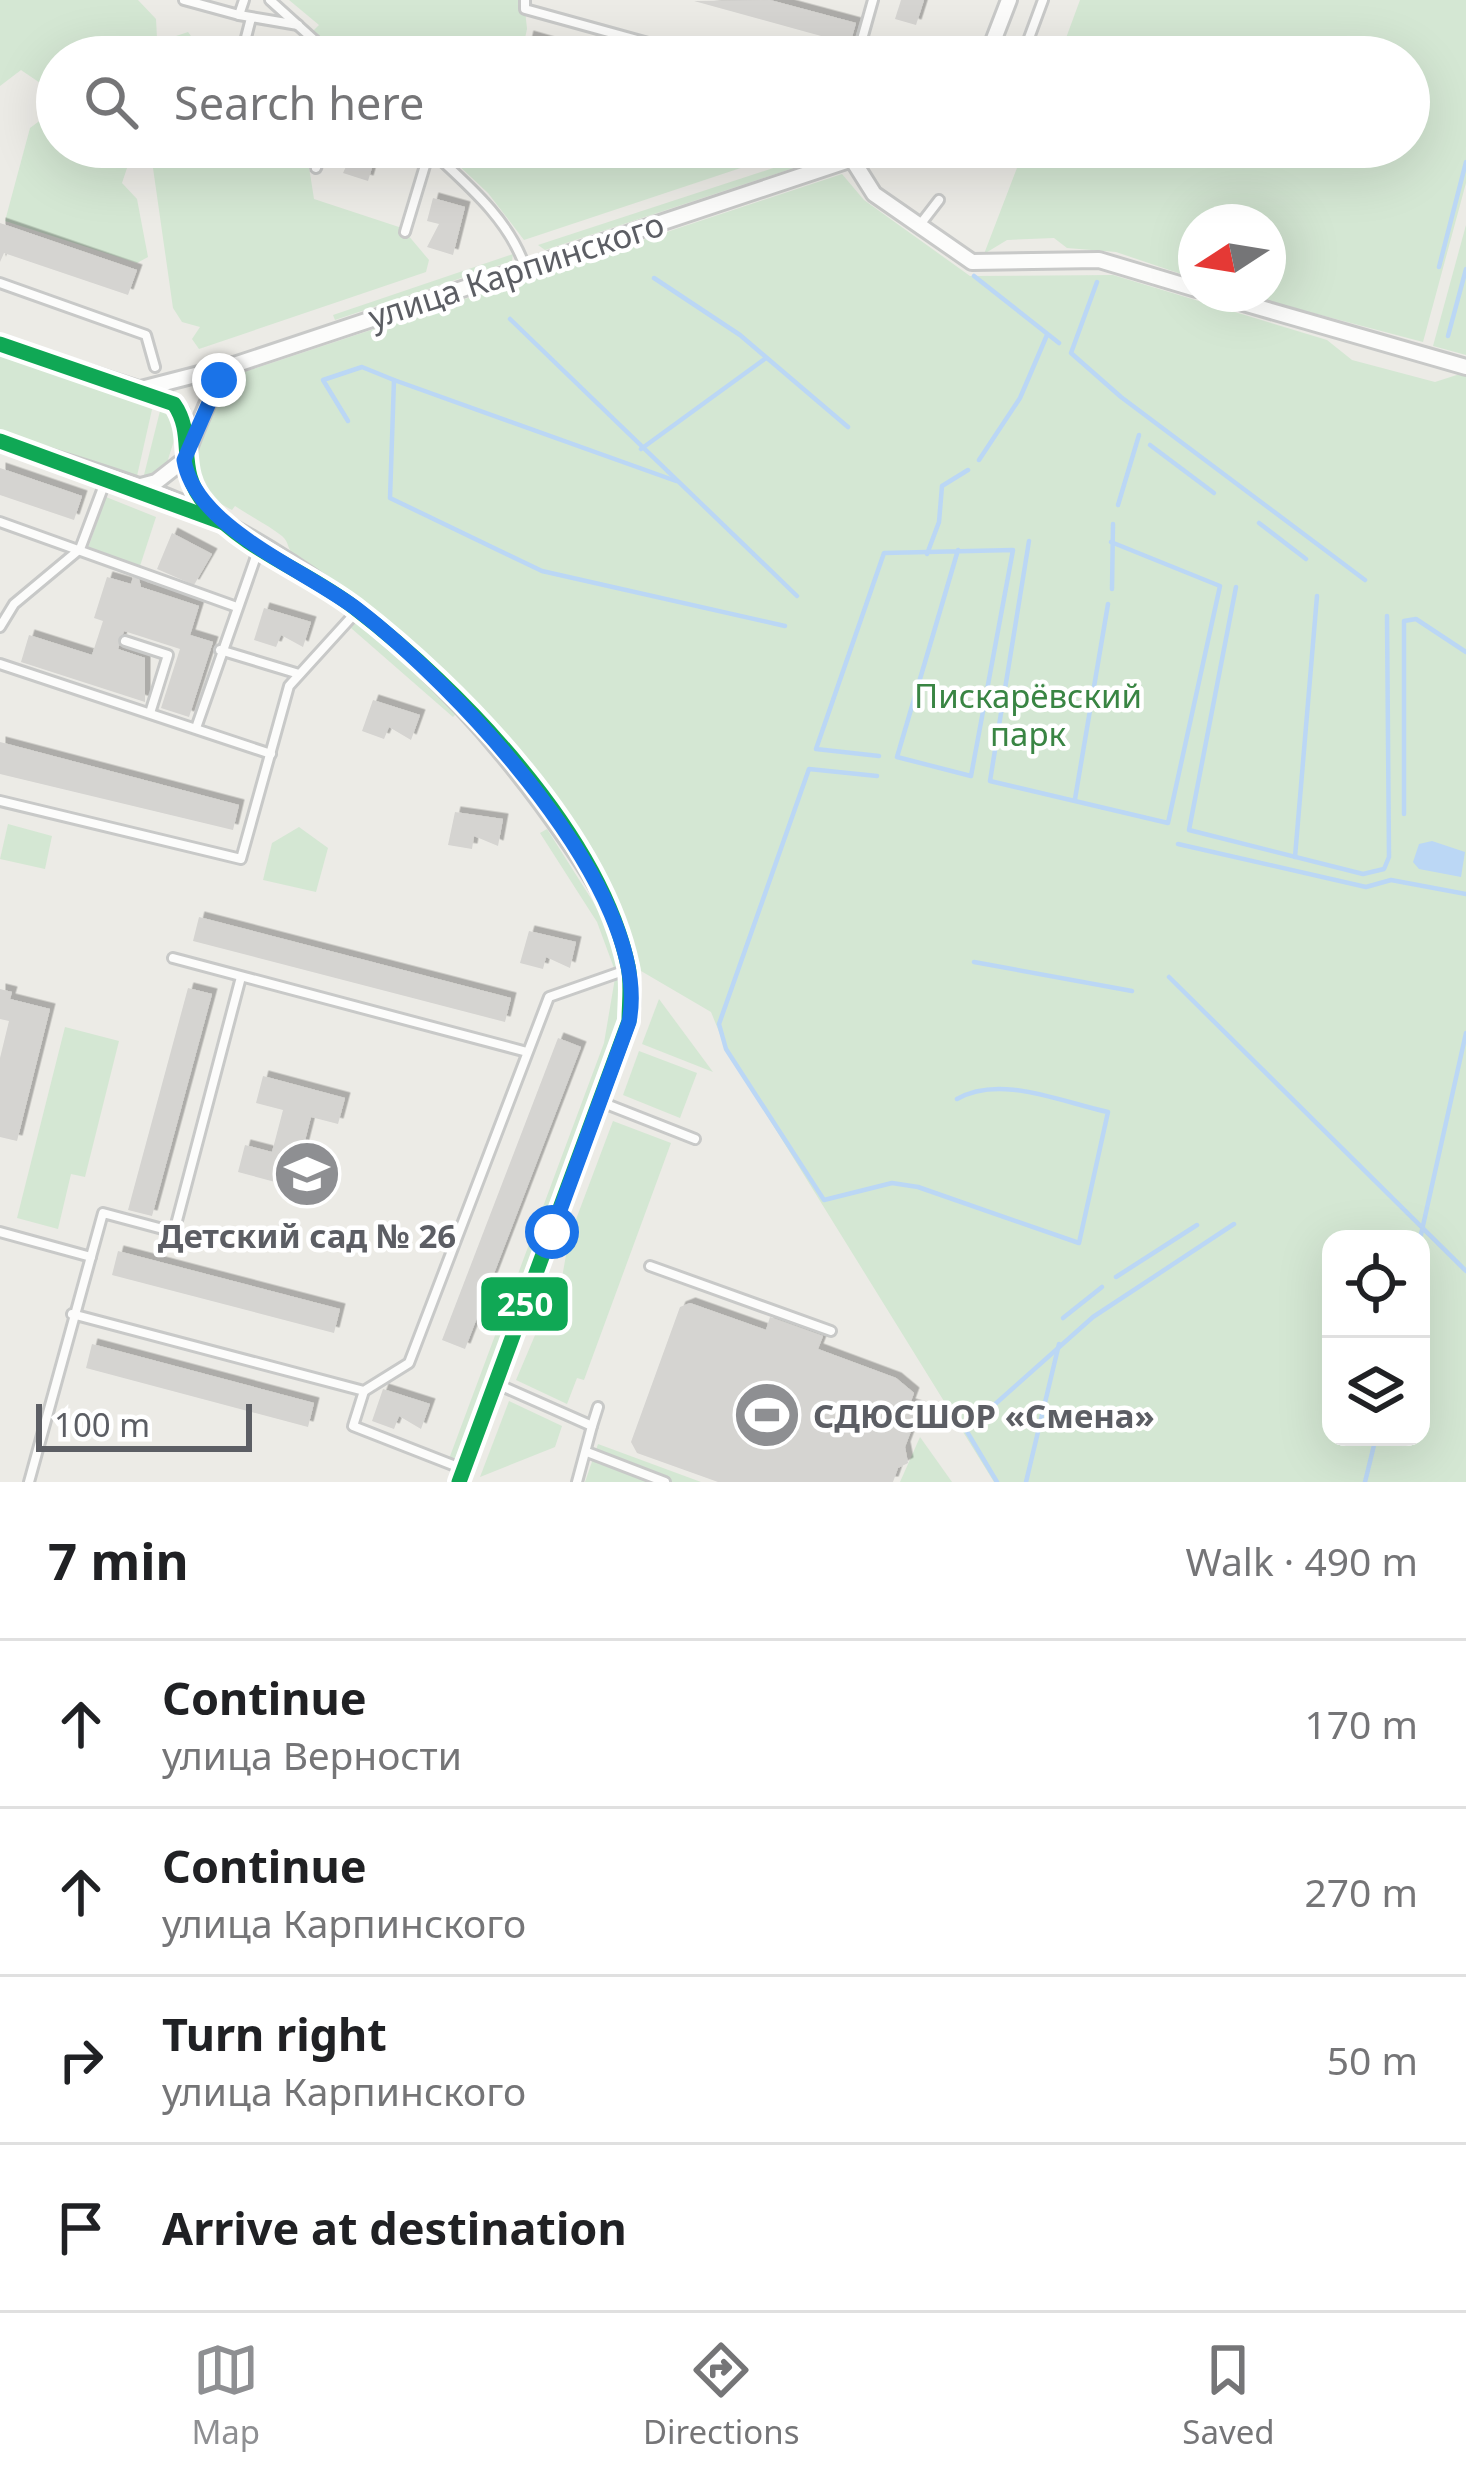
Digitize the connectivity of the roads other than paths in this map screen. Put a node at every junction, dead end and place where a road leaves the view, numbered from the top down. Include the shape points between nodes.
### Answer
1 (184, 0) edge
2 (244, 0) edge
3 (270, 0) edge
4 (525, 0) edge
5 (1009, 0) edge
6 (1043, 0) edge
7 (870, 1) edge
8 (239, 15) junction
9 (251, 18) junction
10 (300, 25) junction
11 (247, 36) edge
12 (311, 36) edge
13 (623, 36) edge
14 (862, 36) edge
15 (996, 36) edge
16 (1030, 36) edge
17 (423, 168) edge
18 (450, 168) edge
19 (824, 168) edge
20 (856, 168) edge
21 (939, 200) dead end
22 (918, 227) junction
23 (405, 232) dead end
24 (525, 267) junction
25 (0, 283) edge
26 (1178, 284) edge
27 (1276, 312) edge
28 (0, 344) edge
29 (233, 365) junction
30 (1466, 365) edge
31 (155, 367) dead end
32 (141, 389) junction
33 (188, 440) junction
34 (0, 441) edge
35 (184, 460) junction
36 (107, 477) junction
37 (137, 487) junction
38 (220, 521) junction
39 (0, 522) edge
40 (260, 545) junction
41 (80, 549) junction
42 (235, 606) junction
43 (358, 610) junction
44 (0, 627) edge
45 (125, 641) dead end
46 (220, 650) junction
47 (0, 664) edge
48 (299, 674) junction
49 (150, 713) junction
50 (196, 728) junction
51 (271, 754) junction
52 (0, 801) edge
53 (173, 958) dead end
54 (631, 969) junction
55 (241, 977) junction
56 (527, 1052) junction
57 (601, 1102) junction
58 (695, 1138) dead end
59 (0, 1232) edge
60 (91, 1258) junction
61 (650, 1266) dead end
62 (72, 1313) junction
63 (831, 1331) dead end
64 (496, 1383) junction
65 (364, 1391) junction
66 (598, 1407) dead end
67 (592, 1426) junction
68 (587, 1453) junction
69 (462, 1476) edge
70 (29, 1482) edge
71 (578, 1482) edge
72 (665, 1482) edge

1 - 8 lane
2 - 8 lane
3 - 10 lane
4 - 13 lane via 525,9
5 - 15 street
6 - 16 lane
7 - 14 lane
8 - 9 lane
9 - 10 lane
9 - 11 lane
10 - 12 lane
17 - 23 lane
18 - 24 lane via 480,196
19 - 24 street, улица Карпинского
20 - 22 street via 863,183
21 - 22 lane
22 - 26 street via 964,259 988,265 1099,260
24 - 29 street, улица Карпинского
25 - 31 lane via 146,334
27 - 30 street
28 - 32 street
29 - 32 street, улица Карпинского
29 - 33 street
32 - 33 street via 174,404
33 - 35 street
34 - 36 street
35 - 37 street
35 - 38 street via 192,488
36 - 37 street
36 - 41 lane
37 - 38 street
38 - 40 street
39 - 41 lane
40 - 42 lane
40 - 43 street
41 - 42 lane
41 - 44 lane via 14,604
42 - 46 lane
43 - 48 lane
43 - 54 street via 492,735 598,888
45 - 49 lane via 168,656
46 - 48 lane
46 - 50 lane
47 - 49 lane
48 - 51 lane
49 - 50 lane
50 - 51 lane
51 - 52 lane via 241,859
53 - 55 lane
54 - 56 lane via 549,997
54 - 57 street via 629,1022
55 - 56 lane
55 - 60 lane via 174,1232 103,1213
56 - 65 lane via 409,1363
57 - 58 lane
57 - 64 street
59 - 60 lane
60 - 62 lane
61 - 63 lane
62 - 65 lane
62 - 70 lane
64 - 67 lane
64 - 69 street
65 - 69 lane via 353,1426
66 - 67 lane
67 - 68 lane
68 - 71 lane
68 - 72 lane

